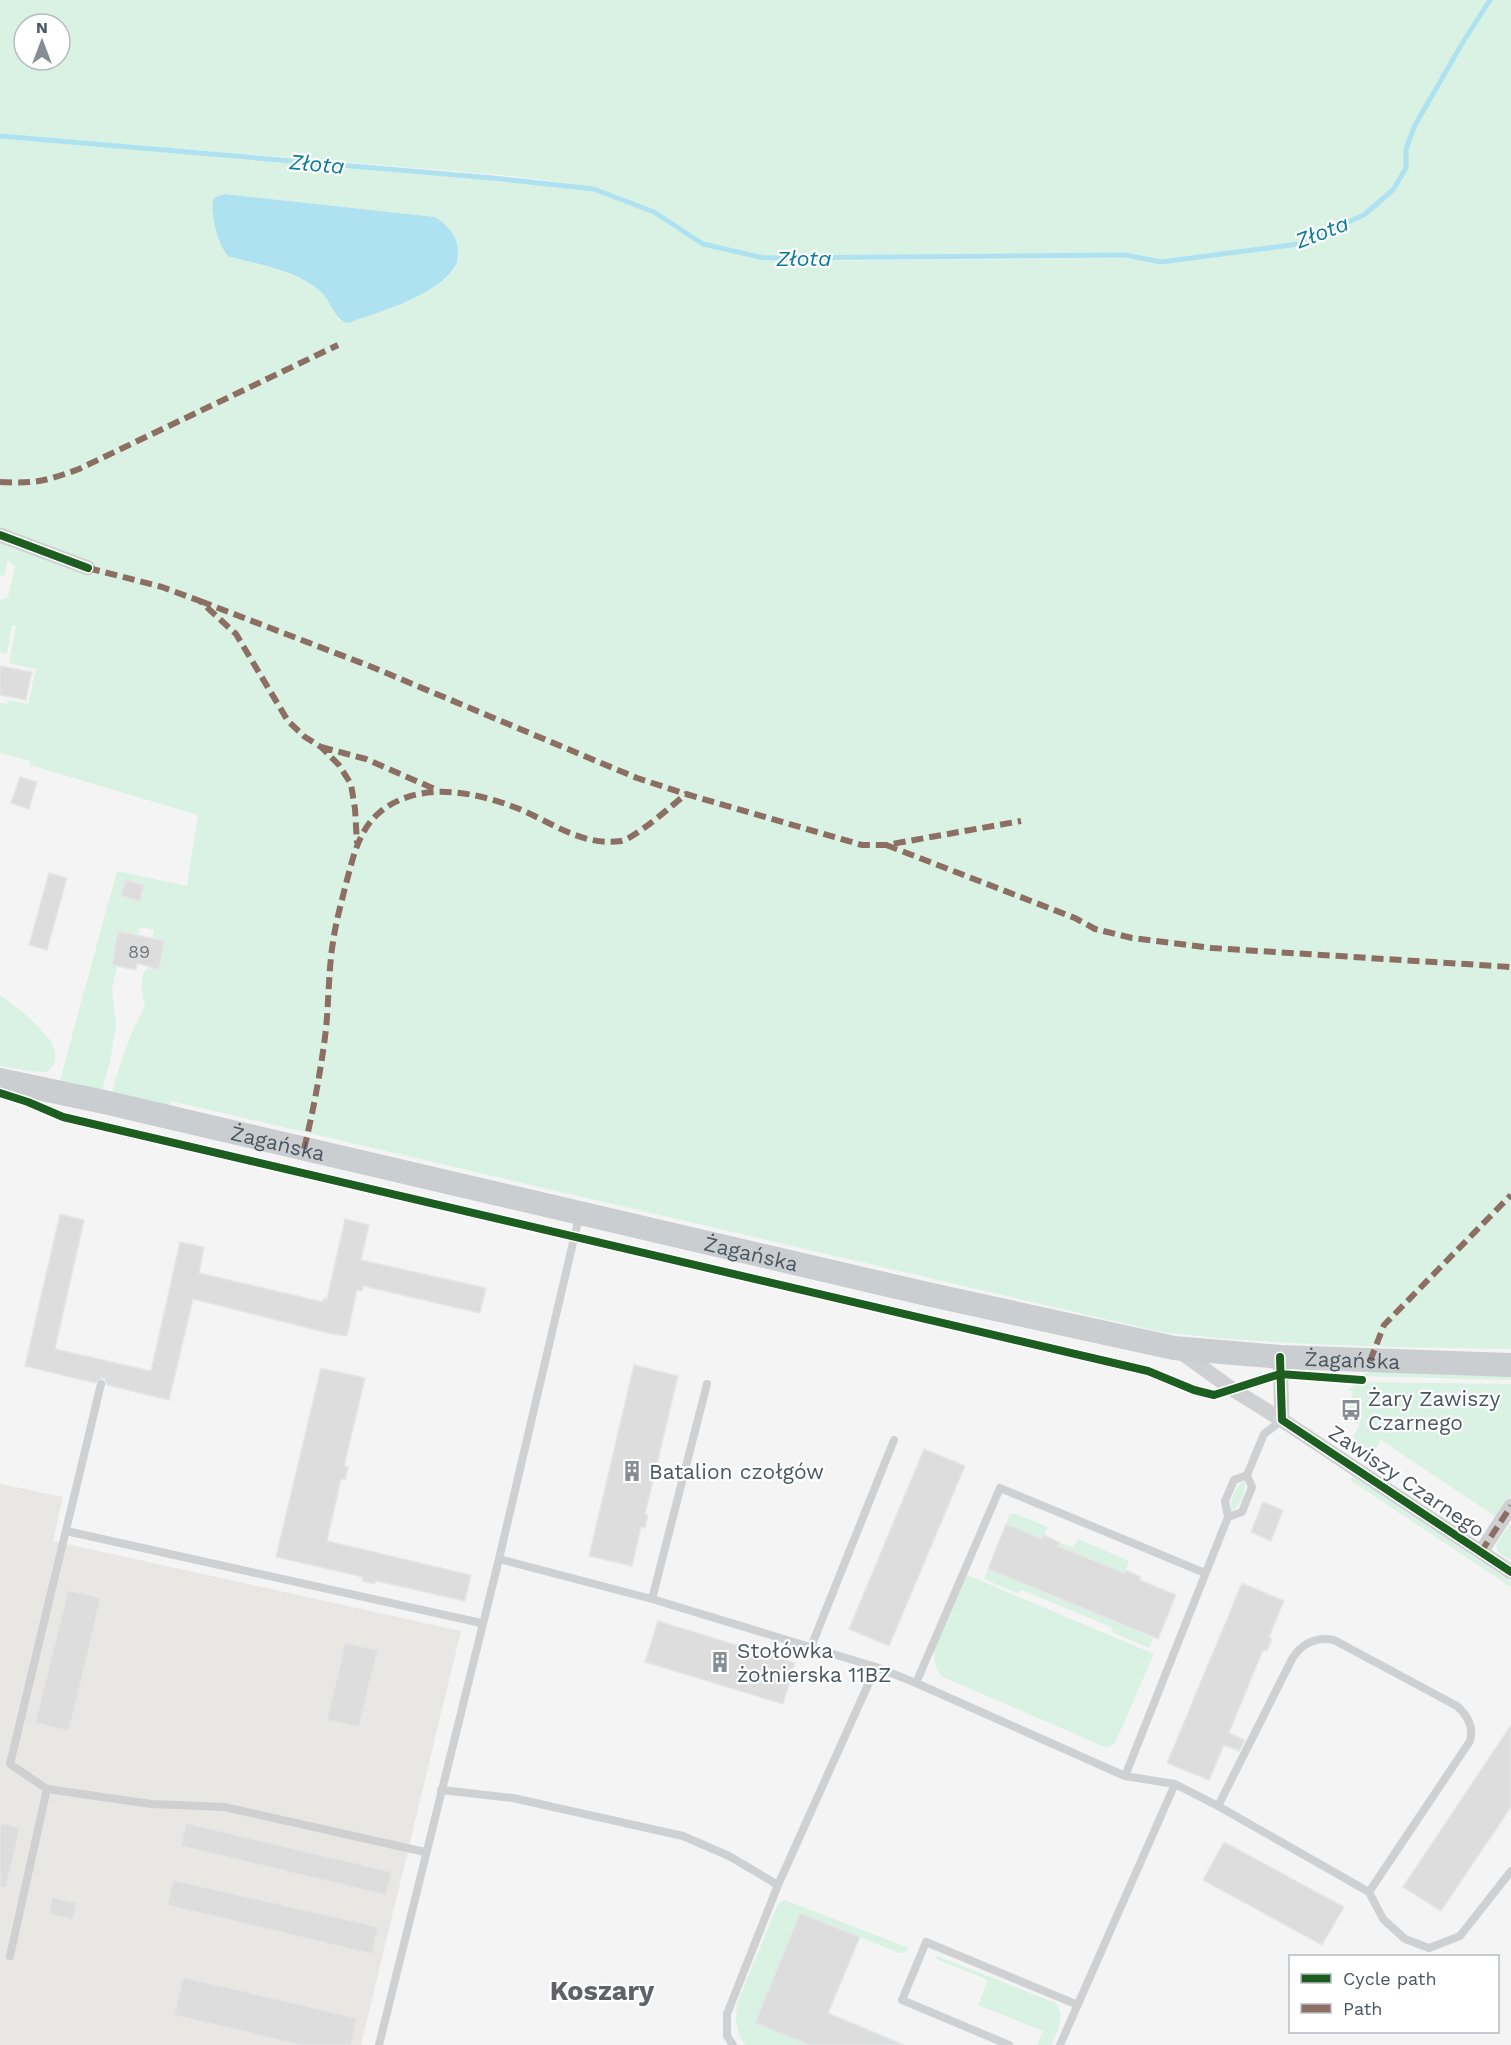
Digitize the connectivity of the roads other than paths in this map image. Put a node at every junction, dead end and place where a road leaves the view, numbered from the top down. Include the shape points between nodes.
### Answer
1 (0, 535) edge
2 (88, 568) dead end
3 (0, 1080) edge
4 (580, 1213) junction
5 (1174, 1348) junction
6 (1280, 1358) junction
7 (1511, 1365) edge
8 (101, 1384) dead end
9 (707, 1384) dead end
10 (1282, 1420) junction
11 (894, 1440) dead end
12 (1247, 1475) junction
13 (1511, 1506) edge
14 (1228, 1517) junction
15 (66, 1531) junction
16 (1481, 1552) junction
17 (499, 1559) junction
18 (1511, 1572) edge
19 (1205, 1573) junction
20 (652, 1599) junction
21 (481, 1623) junction
22 (811, 1647) junction
23 (876, 1667) junction
24 (916, 1683) junction
25 (1125, 1776) junction
26 (1175, 1784) junction
27 (47, 1789) junction
28 (441, 1790) junction
29 (1218, 1806) junction
30 (425, 1852) junction
31 (1511, 1871) edge
32 (778, 1885) junction
33 (1369, 1892) junction
34 (10, 1956) dead end
35 (1078, 2005) junction
36 (379, 2045) edge
37 (733, 2045) edge
38 (1009, 2045) edge
39 (1060, 2045) edge

1 - 2 street
3 - 4 main road, Żagańska
4 - 5 main road, Żagańska
4 - 17 lane
5 - 6 main road, Żagańska
5 - 10 street, Zawiszy Czarnego
6 - 7 main road, Żagańska
6 - 10 street
8 - 15 lane
9 - 20 lane
10 - 12 lane via 1264,1434
10 - 16 street, Zawiszy Czarnego
11 - 22 lane
12 - 14 lane via 1234,1480 1229,1490 1225,1501
12 - 14 lane via 1252,1487 1242,1512
13 - 16 street, Zawiszy Czarnego
14 - 19 lane
15 - 21 lane
15 - 27 lane via 10,1764
16 - 18 street, Zawiszy Czarnego
17 - 20 lane
17 - 21 lane
19 - 24 lane via 1000,1488
19 - 25 lane
20 - 22 lane
21 - 28 lane
22 - 23 lane
23 - 24 lane
23 - 32 lane
24 - 25 lane
25 - 26 lane
26 - 29 lane
26 - 35 lane
27 - 30 lane via 151,1804 224,1807
27 - 34 lane
28 - 30 lane
28 - 32 lane via 513,1798 684,1836 729,1856
29 - 33 lane
29 - 33 lane via 1292,1659 1309,1642 1334,1640 1457,1706 1471,1726 1470,1741
30 - 36 lane
31 - 33 lane via 1460,1936 1429,1948 1405,1939 1383,1919
32 - 37 lane via 727,2014 727,2036
35 - 38 lane via 926,1942 902,2000
35 - 39 lane

